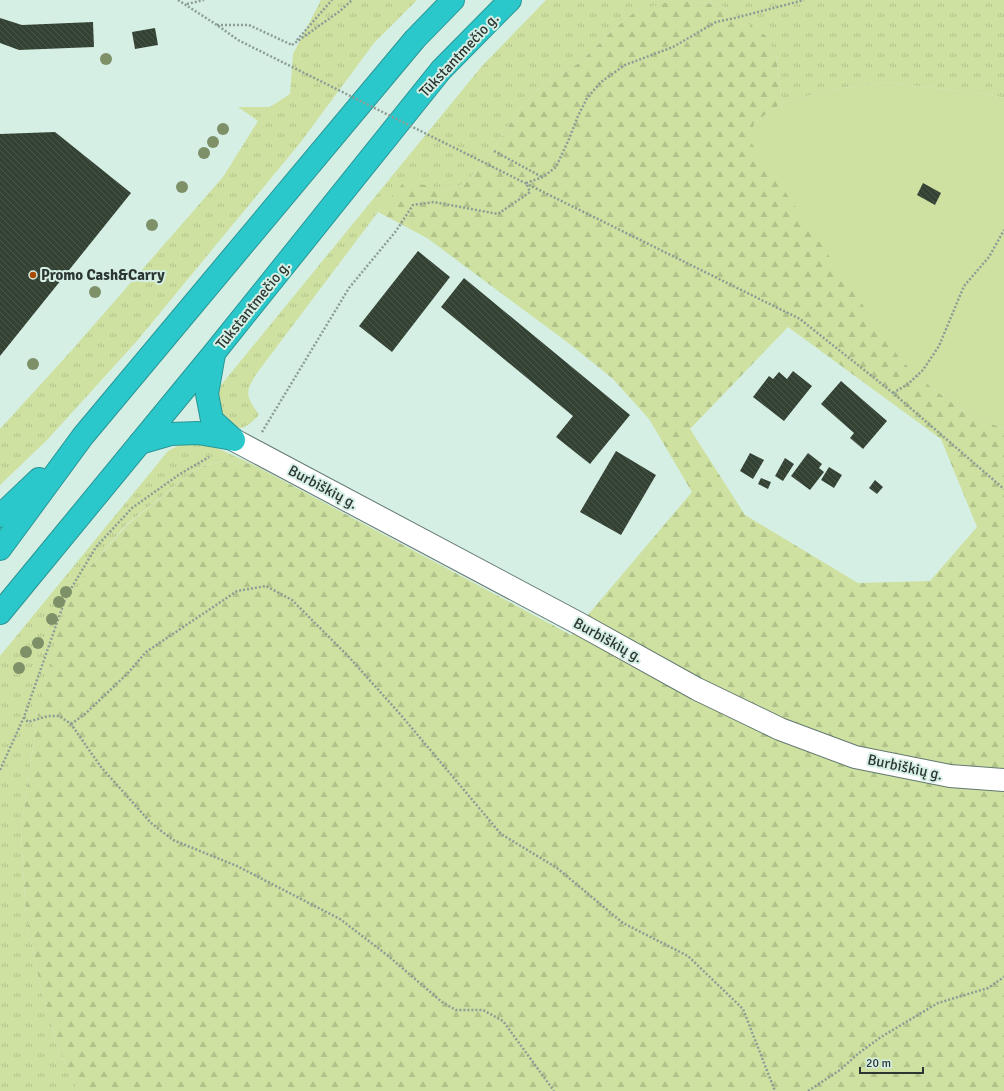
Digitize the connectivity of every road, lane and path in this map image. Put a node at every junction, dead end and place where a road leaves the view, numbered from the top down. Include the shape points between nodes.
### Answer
1 (178, 0) edge
2 (204, 0) edge
3 (332, 0) edge
4 (352, 0) edge
5 (453, 0) edge
6 (510, 0) edge
7 (804, 0) edge
8 (186, 4) junction
9 (217, 24) junction
10 (292, 45) junction
11 (494, 151) dead end
12 (543, 178) junction
13 (526, 183) junction
14 (1004, 230) edge
15 (214, 353) junction
16 (893, 393) junction
17 (83, 436) junction
18 (140, 443) junction
19 (243, 444) junction
20 (1004, 489) edge
21 (0, 516) edge
22 (0, 549) edge
23 (0, 613) edge
24 (24, 717) junction
25 (71, 724) junction
26 (0, 770) edge
27 (1004, 780) edge
28 (1004, 977) edge
29 (554, 1091) edge
30 (775, 1091) edge
31 (808, 1091) edge

1 - 8 path
2 - 8 path
3 - 10 path
4 - 10 path
5 - 17 highway via 416,39
6 - 15 highway, Tūkstantmečio g. via 441,70
7 - 12 path via 716,22 673,47 625,65 601,82 587,98 556,167
8 - 9 path
9 - 10 path via 249,25
9 - 13 path, bridge via 238,40
11 - 12 path
12 - 13 path
13 - 16 path via 800,319
13 - 19 path via 530,192 498,214 434,202 413,205 396,231 349,288
14 - 16 path via 989,257 964,286 939,346 923,370
15 - 18 highway, Tūkstantmečio g.
15 - 19 highway via 207,394 212,420
16 - 20 path
17 - 21 highway
17 - 22 highway
18 - 19 highway via 171,434 198,432
18 - 23 highway, Tūkstantmečio g.
19 - 24 path via 212,456 180,474 132,508 96,547 66,597
19 - 27 street, Burbiškių g. via 697,689 780,729 855,756 950,776
24 - 25 path via 28,722 48,716 59,716
24 - 26 path
25 - 29 path via 106,772 151,823 174,840 237,866 340,919 442,1002 456,1010 483,1010 503,1021
25 - 30 path via 128,673 146,652 237,591 266,586 292,600 348,656 501,834 557,868 624,923 688,956 743,1009
28 - 31 path via 988,988 938,1003 881,1037 840,1070

